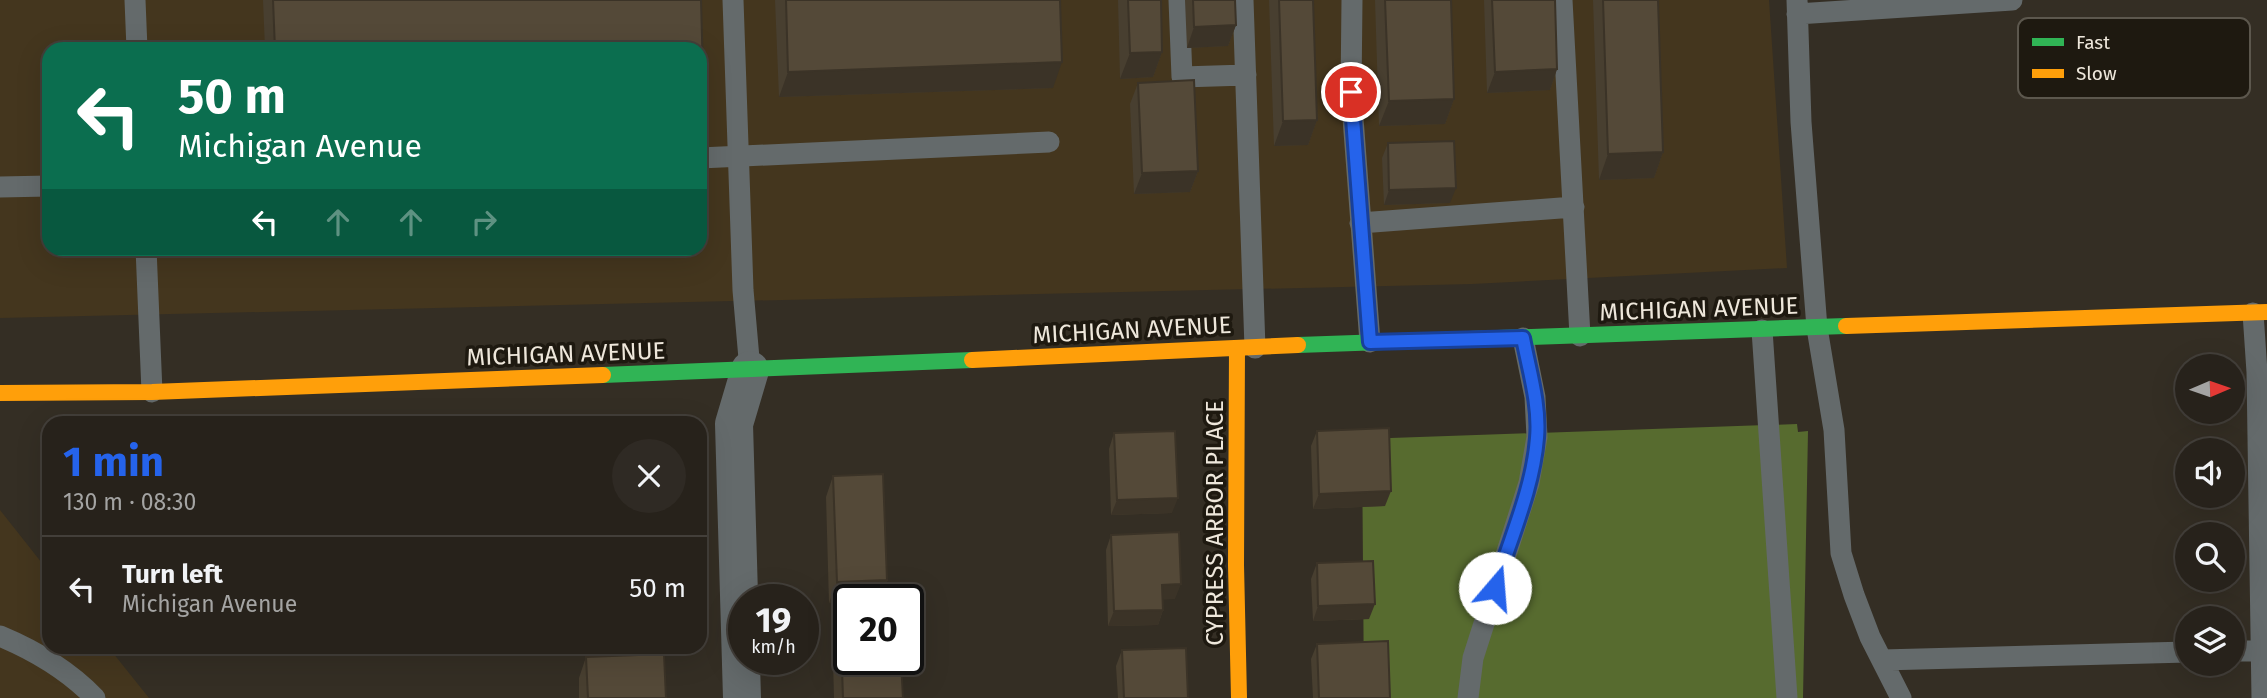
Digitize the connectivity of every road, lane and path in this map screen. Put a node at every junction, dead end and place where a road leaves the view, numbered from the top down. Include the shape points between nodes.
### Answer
1 (135, 0) edge
2 (733, 0) edge
3 (1179, 0) edge
4 (1243, 0) edge
5 (1352, 0) edge
6 (1562, 0) edge
7 (2012, 0) edge
8 (1797, 7) edge
9 (137, 42) edge
10 (1246, 75) junction
11 (1049, 142) dead end
12 (738, 156) junction
13 (707, 158) edge
14 (42, 186) edge
15 (0, 187) edge
16 (1574, 207) junction
17 (1360, 223) junction
18 (146, 256) edge
19 (2260, 312) edge
20 (1817, 328) junction
21 (1762, 330) junction
22 (1580, 336) junction
23 (1523, 338) junction
24 (1370, 342) junction
25 (1246, 348) junction
26 (750, 370) junction
27 (152, 392) junction
28 (0, 393) edge
29 (0, 636) edge
30 (2245, 651) edge
31 (2264, 651) edge
32 (2175, 652) edge
33 (1882, 660) junction
34 (95, 698) edge
35 (742, 698) edge
36 (1240, 698) edge
37 (1468, 698) edge
38 (1787, 698) edge
39 (1901, 698) edge
40 (2262, 698) edge

1 - 9 lane
2 - 12 lane
3 - 10 lane via 1182,77
4 - 10 lane
5 - 17 lane via 1351,92
6 - 16 lane
7 - 8 lane
8 - 20 lane
10 - 25 lane
11 - 12 lane
12 - 13 lane
12 - 26 lane
14 - 15 lane
16 - 17 lane
16 - 22 lane
17 - 24 lane
18 - 27 lane
19 - 20 main road, MICHIGAN AVENUE
19 - 31 lane via 2257,386
20 - 21 main road, MICHIGAN AVENUE
20 - 33 lane via 1834,430 1841,553
21 - 22 main road, MICHIGAN AVENUE
21 - 38 lane
22 - 23 main road, MICHIGAN AVENUE
23 - 24 main road, MICHIGAN AVENUE
23 - 37 lane via 1535,397 1537,438 1529,484 1473,659
24 - 25 main road, MICHIGAN AVENUE
25 - 26 main road, MICHIGAN AVENUE
25 - 36 main road, CYPRESS ARBOR PLACE via 1236,565
26 - 27 main road, MICHIGAN AVENUE
26 - 35 street via 734,424
27 - 28 main road, MICHIGAN AVENUE
29 - 34 lane via 40,654
30 - 31 lane
31 - 40 lane
32 - 33 lane
33 - 39 lane

